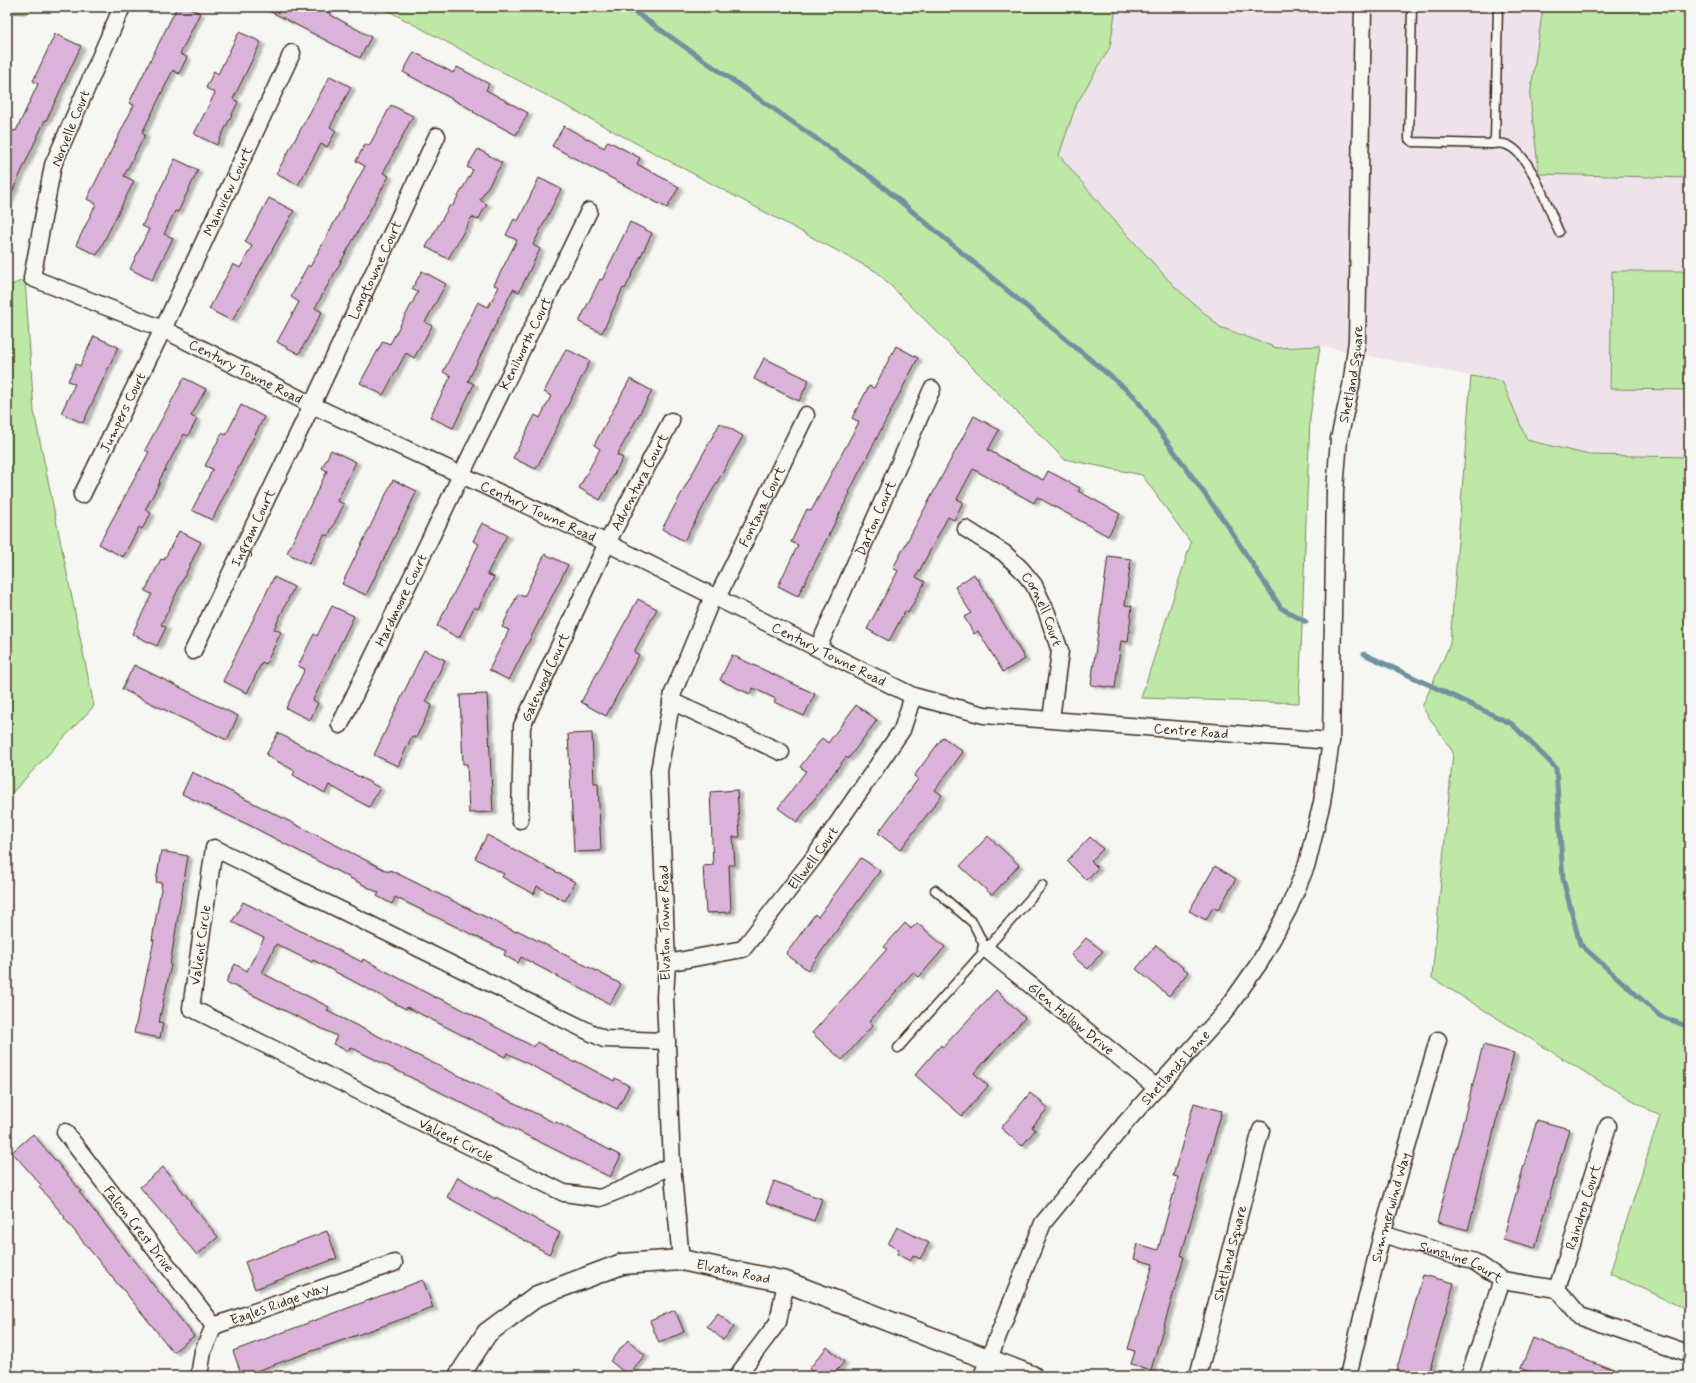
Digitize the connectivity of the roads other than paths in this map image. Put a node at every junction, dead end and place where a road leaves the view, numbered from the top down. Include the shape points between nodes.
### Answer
1 (122, 7) edge
2 (1363, 7) edge
3 (1412, 7) edge
4 (1498, 7) edge
5 (292, 53) dead end
6 (437, 136) dead end
7 (1491, 144) junction
8 (589, 211) dead end
9 (1559, 232) dead end
10 (32, 278) joint
11 (163, 329) junction
12 (932, 389) dead end
13 (312, 405) junction
14 (806, 415) dead end
15 (671, 421) dead end
16 (461, 475) junction
17 (82, 495) dead end
18 (966, 529) dead end
19 (607, 543) junction
20 (715, 597) junction
21 (818, 648) junction
22 (193, 651) dead end
23 (913, 696) junction
24 (671, 701) junction
25 (1051, 720) junction
26 (340, 725) dead end
27 (1331, 741) junction
28 (781, 752) dead end
29 (520, 820) dead end
30 (1042, 885) dead end
31 (935, 890) dead end
32 (986, 949) junction
33 (667, 963) junction
34 (1438, 1040) dead end
35 (667, 1041) junction
36 (898, 1048) dead end
37 (1157, 1088) junction
38 (1608, 1126) dead end
39 (1261, 1130) dead end
40 (65, 1132) dead end
41 (672, 1165) junction
42 (1382, 1234) junction
43 (681, 1260) junction
44 (394, 1263) dead end
45 (1502, 1280) junction
46 (786, 1282) junction
47 (1557, 1289) junction
48 (214, 1326) junction
49 (1688, 1353) dead end
50 (985, 1367) edge
51 (199, 1376) edge
52 (459, 1376) edge
53 (738, 1376) edge
54 (1032, 1376) edge
55 (1198, 1376) edge
56 (1348, 1376) edge
57 (1469, 1376) edge

1 - 10 street, Norvelle Court via 53,165
2 - 27 street, Shetland Square via 1357,341 1338,446 1335,490
3 - 7 lane via 1409,139 1413,142
4 - 7 lane via 1495,139
5 - 11 street, Mainview Court
6 - 13 street, Longtowne Court
7 - 9 lane via 1504,144 1524,158
8 - 16 street, Kenilworth Court
10 - 11 street, Century Towne Road
11 - 13 street, Century Towne Road
11 - 17 street, Jumpers Court
12 - 21 street, Darton Court
13 - 16 street, Century Towne Road
13 - 22 street, Ingram Court
14 - 20 street, Fontana Court
15 - 19 street, Adventura Court
16 - 19 street, Century Towne Road
16 - 26 street, Hardmoore Court
18 - 25 street, Cornell Court via 1004,552 1021,569 1034,585 1047,613 1060,651
19 - 20 street, Century Towne Road
19 - 29 street, Gatewood Court via 522,726
20 - 21 street, Century Towne Road
20 - 24 street, Elvaton Towne Road
21 - 23 street, Century Towne Road
23 - 25 street, Century Towne Road via 984,715
23 - 33 street, Ellwell Court via 902,730 816,856 743,949
24 - 28 street
24 - 33 street, Elvaton Towne Road via 659,771
25 - 27 street, Centre Road
27 - 37 street, Shetlands Lane via 1322,802 1307,864 1289,908 1260,962 1224,1013
30 - 32 lane
31 - 32 lane via 973,923
32 - 36 lane
32 - 37 street, Glen Hollow Drive
33 - 35 street, Elvaton Towne Road
34 - 42 street, Summerwind Way
35 - 41 street, Elvaton Towne Road
35 - 41 street, Valient Circle via 604,1039 214,848 191,1008 564,1192 600,1198
37 - 50 street, Shetlands Lane via 1043,1223
38 - 47 street, Raindrop Court
39 - 55 street, Shetland Square
40 - 48 street, Falcon Crest Drive
41 - 43 street, Elvaton Towne Road
42 - 45 street, Sunshine Court via 1475,1262
42 - 56 street, Summerwind Way
43 - 46 street, Elvaton Road
43 - 52 street, Elvaton Road via 622,1264 537,1296 487,1334
44 - 48 street, Eagles Ridge Way
45 - 47 street, Sunshine Court
45 - 57 street
46 - 50 street, Elvaton Road
46 - 53 street via 778,1322
47 - 49 street via 1580,1316
48 - 51 street, Eagles Ridge Way via 203,1351
50 - 54 street, Elvaton Road

